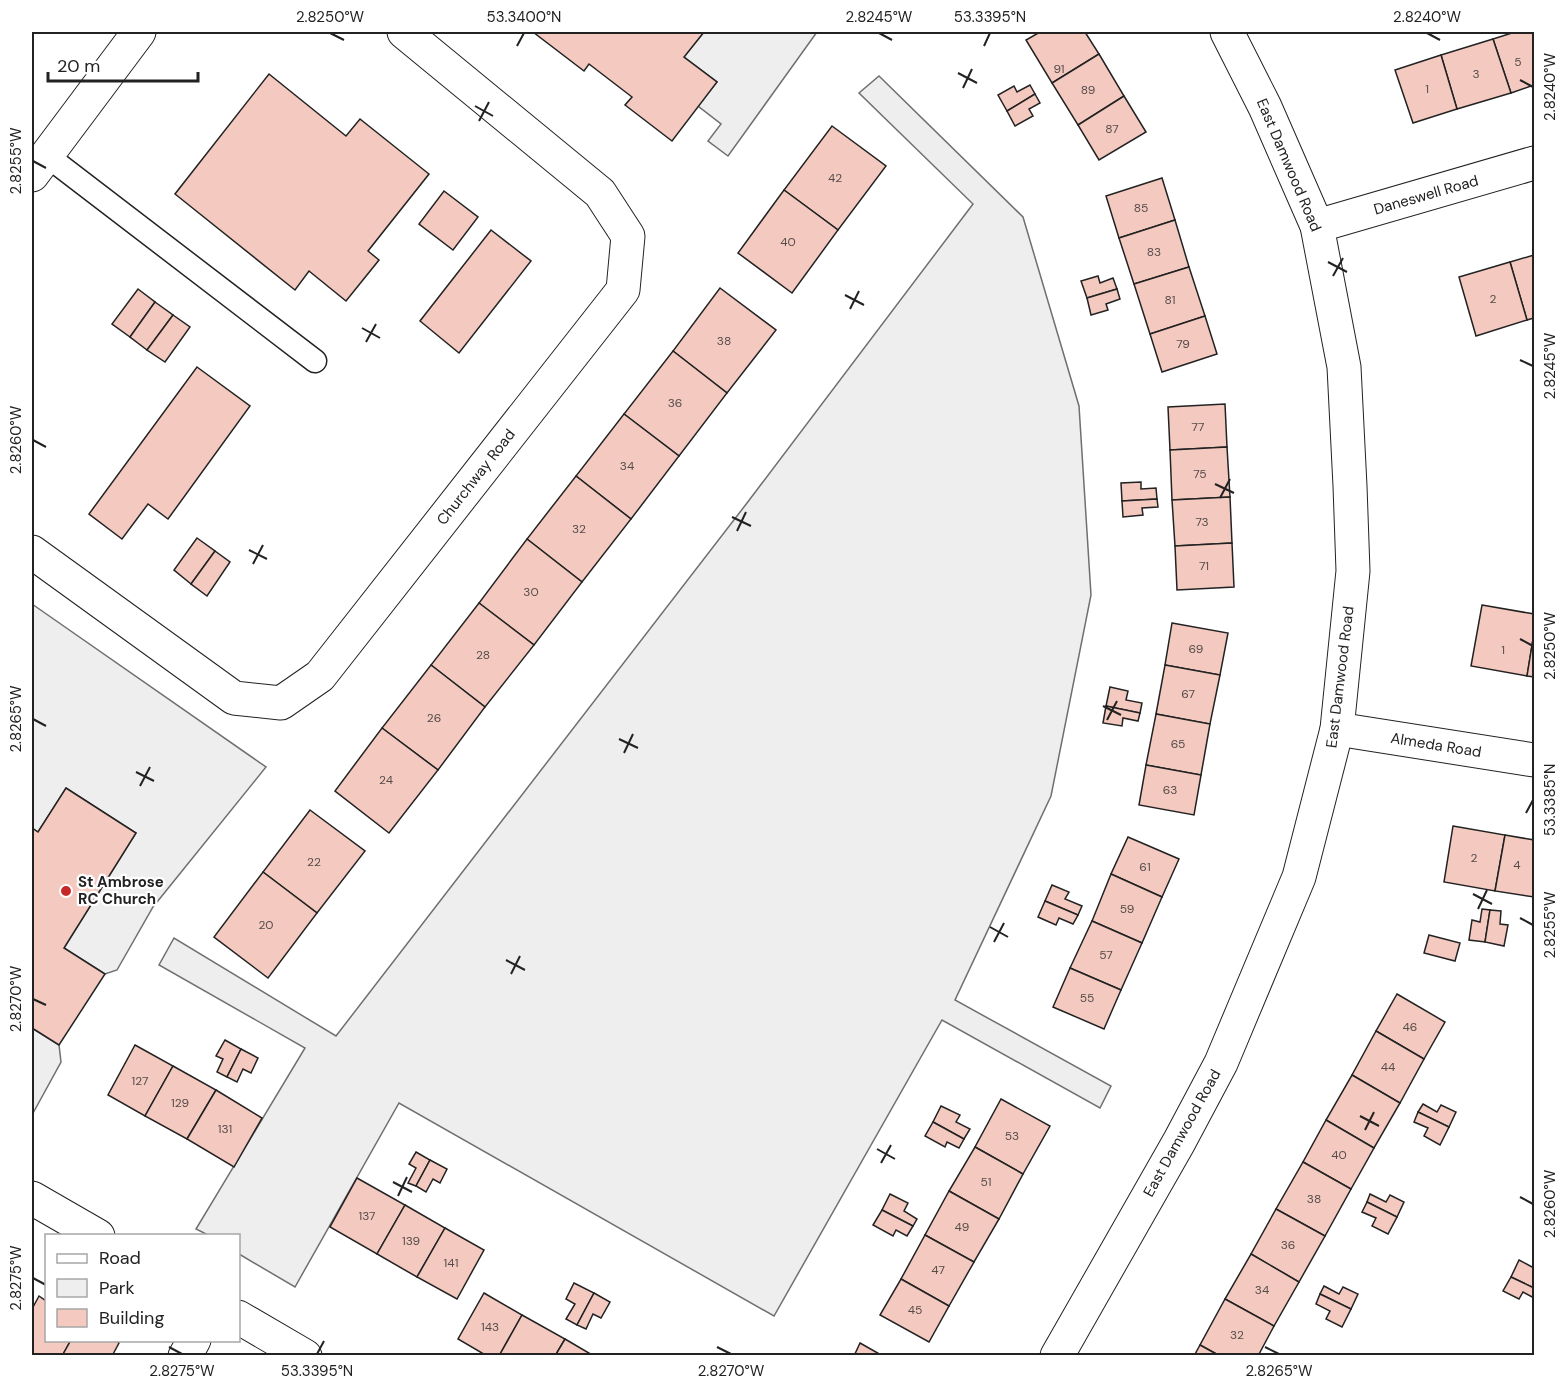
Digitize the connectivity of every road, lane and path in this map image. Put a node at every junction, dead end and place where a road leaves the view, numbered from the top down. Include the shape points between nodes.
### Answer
1 (139, 32) edge
2 (404, 32) edge
3 (1227, 32) edge
4 (1534, 163) edge
5 (39, 165) edge
6 (1317, 226) junction
7 (315, 361) dead end
8 (32, 552) edge
9 (1337, 729) junction
10 (1534, 760) edge
11 (32, 1197) edge
12 (95, 1234) edge
13 (240, 1318) edge
14 (193, 1342) edge
15 (185, 1356) edge
16 (305, 1356) edge
17 (1057, 1356) edge

1 - 5 street
2 - 8 street, Churchway Road via 600,193 628,236 623,290 320,676 281,703 234,698
3 - 6 street, East Damwood Road
4 - 6 street, Daneswell Road
5 - 7 lane
6 - 9 street, East Damwood Road via 1344,367 1350,486 1353,571
9 - 10 street, Almeda Road
9 - 17 street, East Damwood Road via 1299,878 1221,1063
11 - 12 street
13 - 16 street
14 - 15 street

